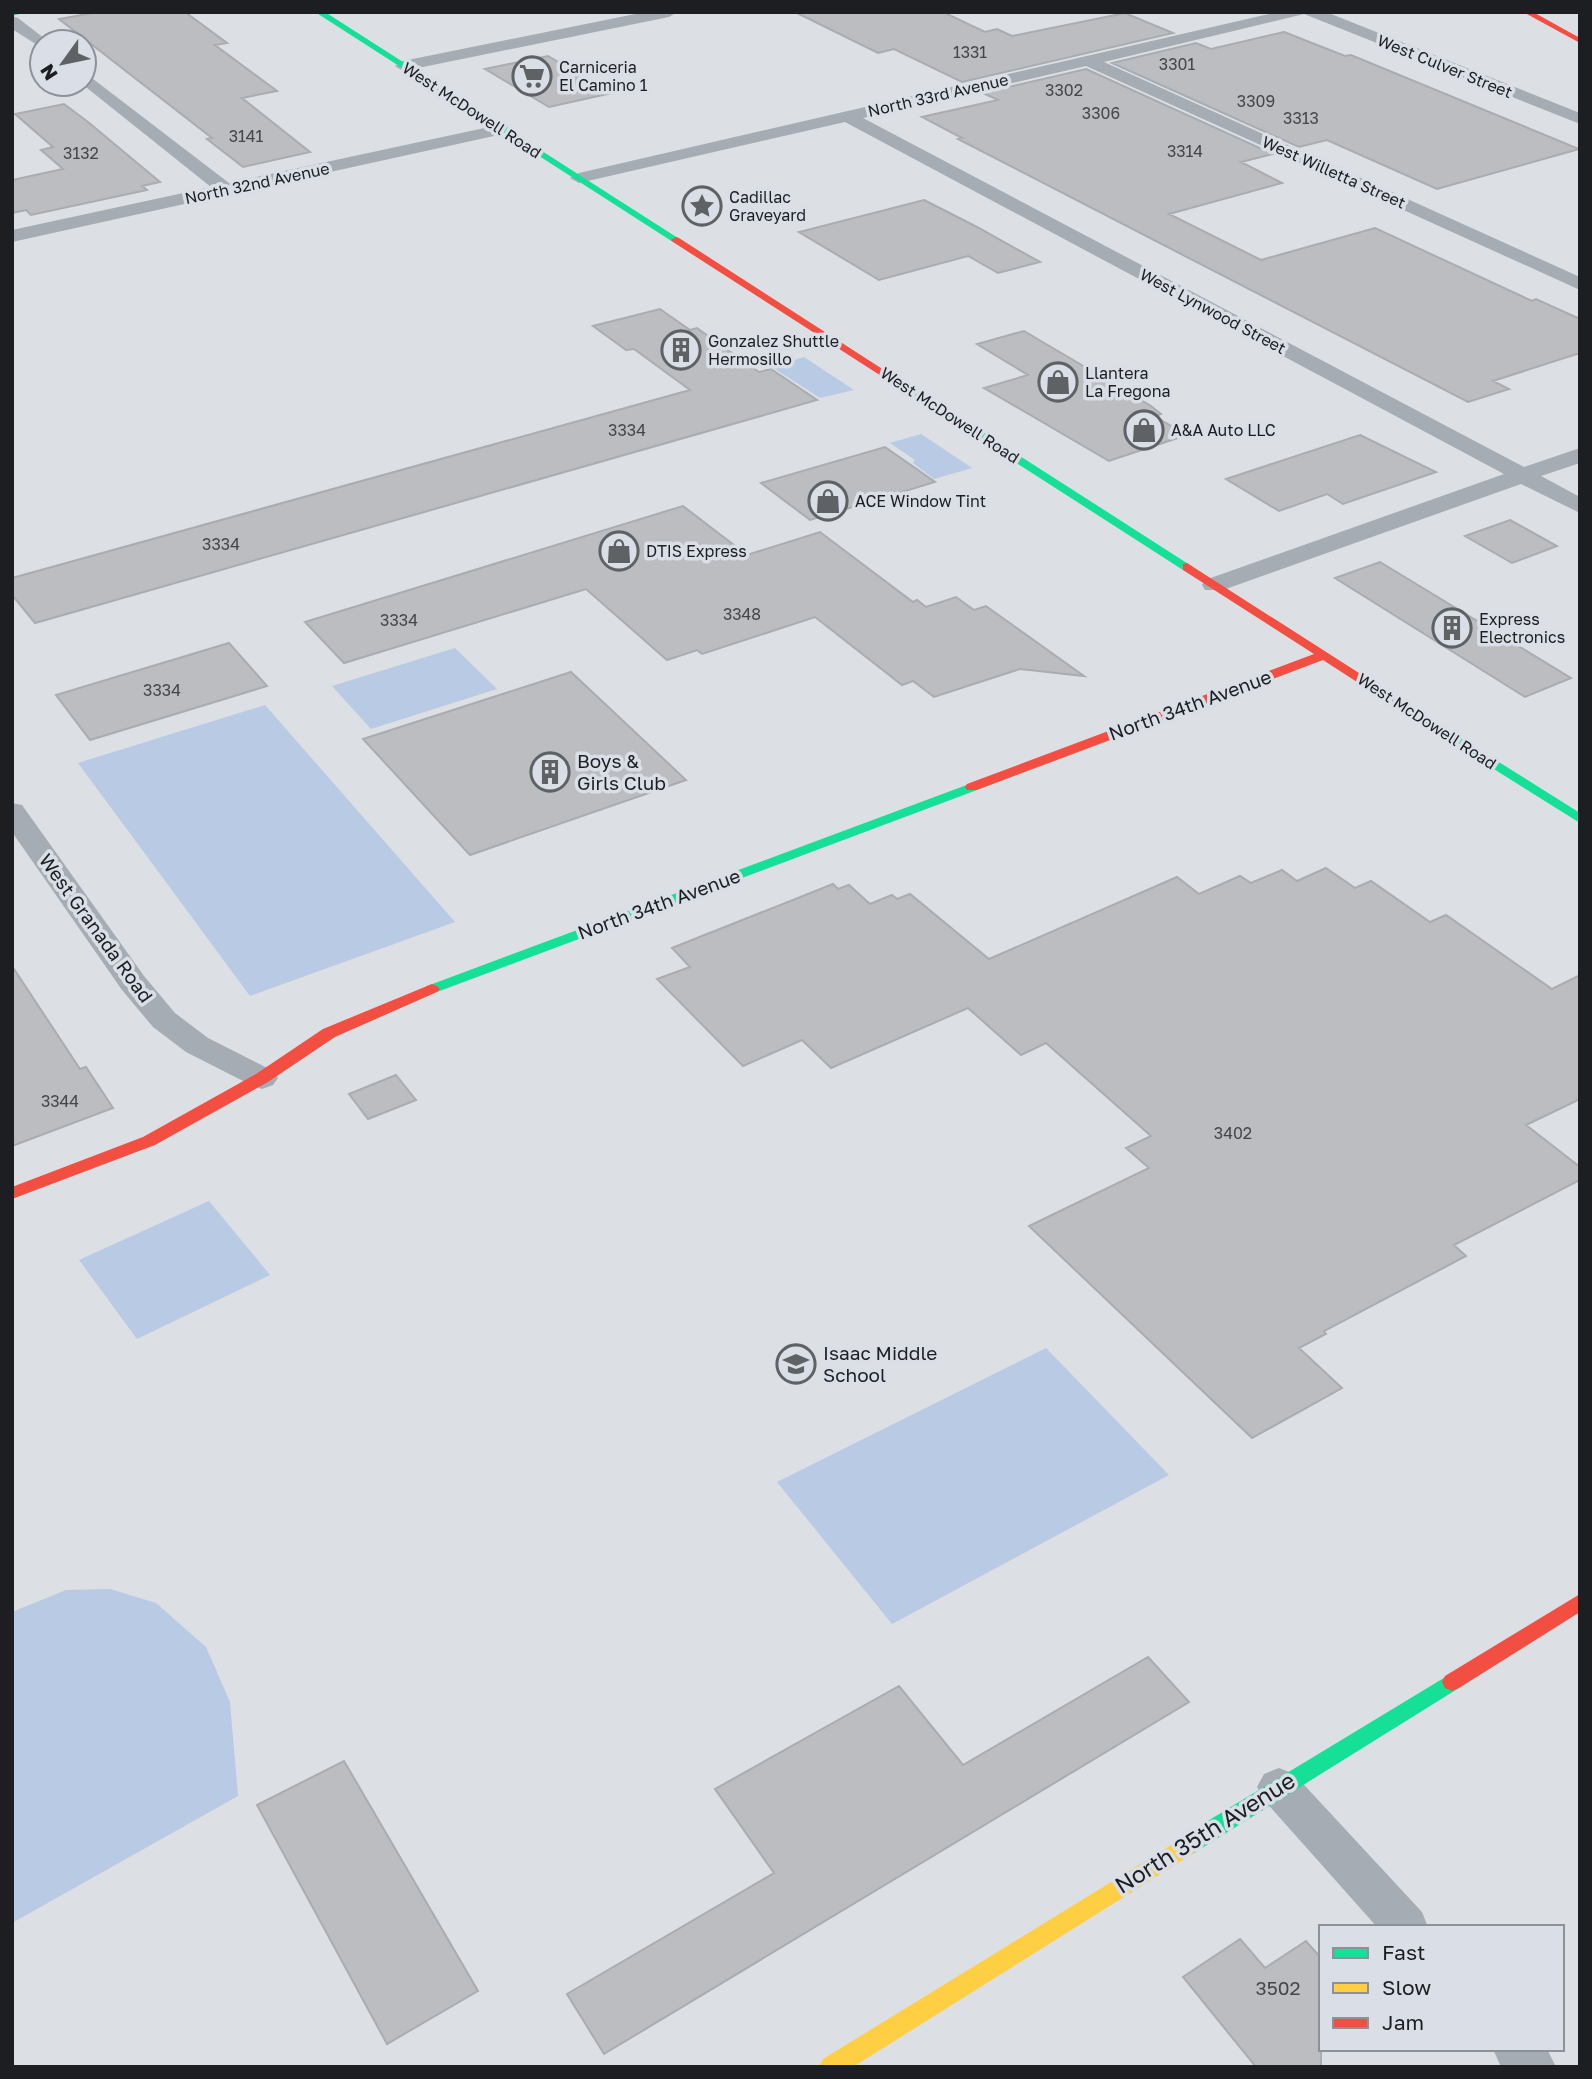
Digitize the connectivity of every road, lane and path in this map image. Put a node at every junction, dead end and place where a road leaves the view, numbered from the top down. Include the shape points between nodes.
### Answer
1 (23, 12) edge
2 (319, 12) edge
3 (669, 12) edge
4 (1298, 12) edge
5 (1311, 12) edge
6 (1527, 12) edge
7 (1554, 12) edge
8 (12, 14) edge
9 (12, 21) edge
10 (1580, 24) edge
11 (28, 33) edge
12 (1580, 41) edge
13 (1089, 61) junction
14 (403, 65) junction
15 (98, 88) edge
16 (847, 116) junction
17 (1580, 119) edge
18 (503, 129) junction
19 (579, 178) junction
20 (226, 190) junction
21 (12, 236) edge
22 (1580, 284) edge
23 (1580, 455) edge
24 (1522, 476) junction
25 (1580, 506) edge
26 (1214, 585) junction
27 (1324, 655) junction
28 (12, 811) edge
29 (1580, 819) edge
30 (262, 1078) junction
31 (12, 1193) edge
32 (1580, 1602) edge
33 (1279, 1787) junction
34 (1404, 1925) edge
35 (1519, 2051) edge
36 (831, 2067) edge
37 (1532, 2067) edge

1 - 8 main road
2 - 14 main road, West McDowell Road
3 - 14 street
4 - 13 street, North 33rd Avenue
5 - 17 street, West Culver Street
6 - 12 main road
7 - 10 main road
9 - 11 street
13 - 16 street, North 33rd Avenue
13 - 22 street, West Willetta Street
14 - 18 main road, West McDowell Road
15 - 20 street
16 - 19 street, North 33rd Avenue
16 - 24 street, West Lynwood Street
18 - 19 main road, West McDowell Road
18 - 20 street, North 32nd Avenue
19 - 26 main road, West McDowell Road
20 - 21 street, North 32nd Avenue
23 - 24 street
24 - 25 street, West Lynwood Street
24 - 26 street
26 - 27 main road, West McDowell Road
27 - 29 main road, West McDowell Road
27 - 30 main road, North 34th Avenue via 412,996 330,1033
28 - 30 street, West Granada Road via 164,1020 197,1045
30 - 31 main road, North 34th Avenue via 149,1141
32 - 33 main road, North 35th Avenue
33 - 34 street
33 - 36 main road, North 35th Avenue
35 - 37 street

